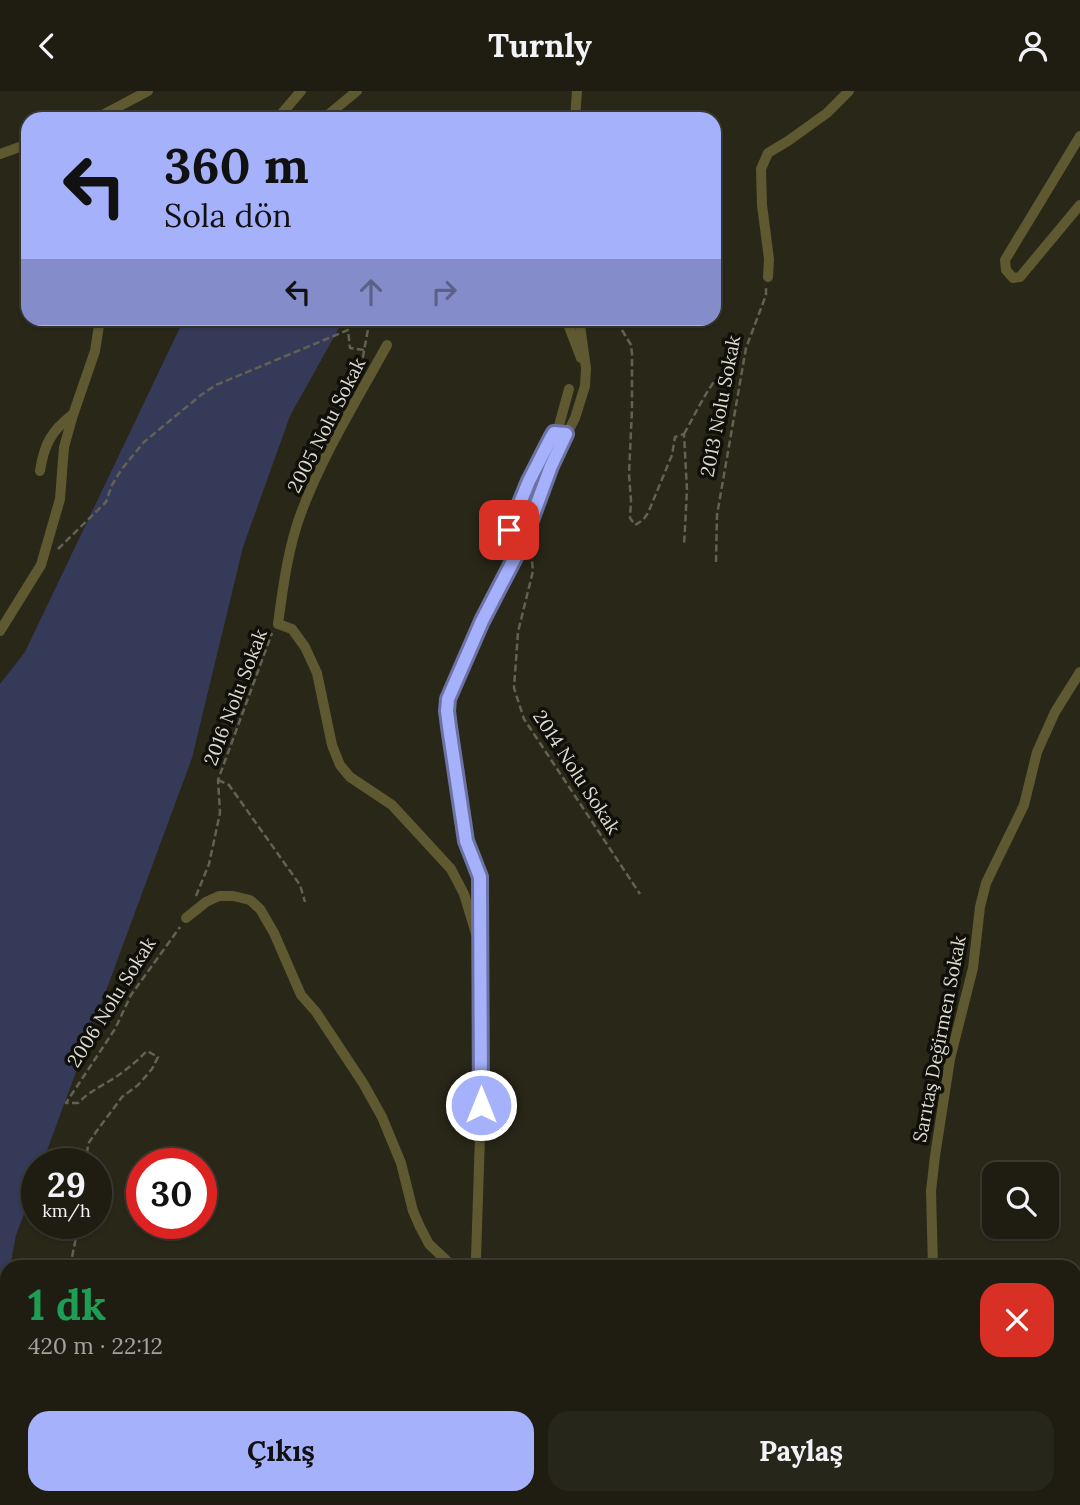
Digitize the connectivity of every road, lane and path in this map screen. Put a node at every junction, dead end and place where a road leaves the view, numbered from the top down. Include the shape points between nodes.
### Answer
1 (148, 91) edge
2 (301, 91) edge
3 (357, 91) edge
4 (577, 91) edge
5 (849, 91) edge
6 (108, 112) edge
7 (283, 112) edge
8 (332, 112) edge
9 (576, 112) edge
10 (1080, 136) edge
11 (21, 146) edge
12 (0, 154) edge
13 (1080, 205) edge
14 (768, 277) joint
15 (99, 326) edge
16 (369, 326) edge
17 (569, 326) edge
18 (580, 326) edge
19 (619, 326) edge
20 (387, 345) dead end
21 (746, 348) junction
22 (364, 350) junction
23 (586, 368) junction
24 (360, 375) dead end
25 (569, 389) dead end
26 (73, 415) junction
27 (566, 434) junction
28 (684, 434) junction
29 (40, 471) dead end
30 (509, 530) dead end
31 (526, 533) junction
32 (684, 546) dead end
33 (716, 562) dead end
34 (41, 565) junction
35 (278, 624) junction
36 (0, 631) edge
37 (1080, 672) edge
38 (218, 780) junction
39 (640, 894) dead end
40 (195, 897) dead end
41 (305, 902) dead end
42 (187, 918) joint
43 (481, 951) junction
44 (88, 1148) edge
45 (76, 1239) edge
46 (71, 1260) edge
47 (446, 1260) edge
48 (476, 1260) edge
49 (933, 1260) edge

1 - 6 street
2 - 7 street
3 - 8 street
4 - 9 street
5 - 14 street via 827,113 768,153 761,169
10 - 13 street via 1005,260 1013,278 1020,277
11 - 12 street
14 - 21 path, 2013 Nolu Sokak
15 - 26 street
16 - 22 path
17 - 23 street
18 - 23 street
19 - 28 path via 632,353 629,474 630,518 635,525 648,513 675,437
20 - 35 street, 2005 Nolu Sokak via 327,454 300,515
21 - 28 path via 709,387
21 - 33 path, 2013 Nolu Sokak via 717,515
22 - 24 path
22 - 34 path via 350,348 348,330 216,385 144,442 121,470 106,502
23 - 27 street via 585,387
25 - 27 street via 558,429
26 - 29 street via 50,438
26 - 34 street via 64,447 60,499
27 - 30 street via 554,433 551,438
27 - 31 street
28 - 32 path
31 - 39 path, 2014 Nolu Sokak via 533,571 518,632 514,688 524,719
31 - 43 street via 448,699 466,841 480,877
34 - 36 street
35 - 38 path, 2016 Nolu Sokak
35 - 43 street via 292,629 317,673 340,765 350,778 392,805 451,869 464,894
37 - 49 street, Sarıtaş Değirmen Sokak via 1037,752 1024,805 986,883 935,1156
38 - 40 path, 2016 Nolu Sokak via 220,813 209,864
38 - 41 path, 2016 Nolu Sokak via 229,785 262,831 300,885
42 - 44 path, 2006 Nolu Sokak via 131,995 115,1029 66,1103 78,1103 147,1051 158,1056 138,1085 122,1097
42 - 47 street via 219,896 250,900 260,909 301,995 382,1118 401,1163 416,1219 429,1244
43 - 48 street
45 - 46 path

